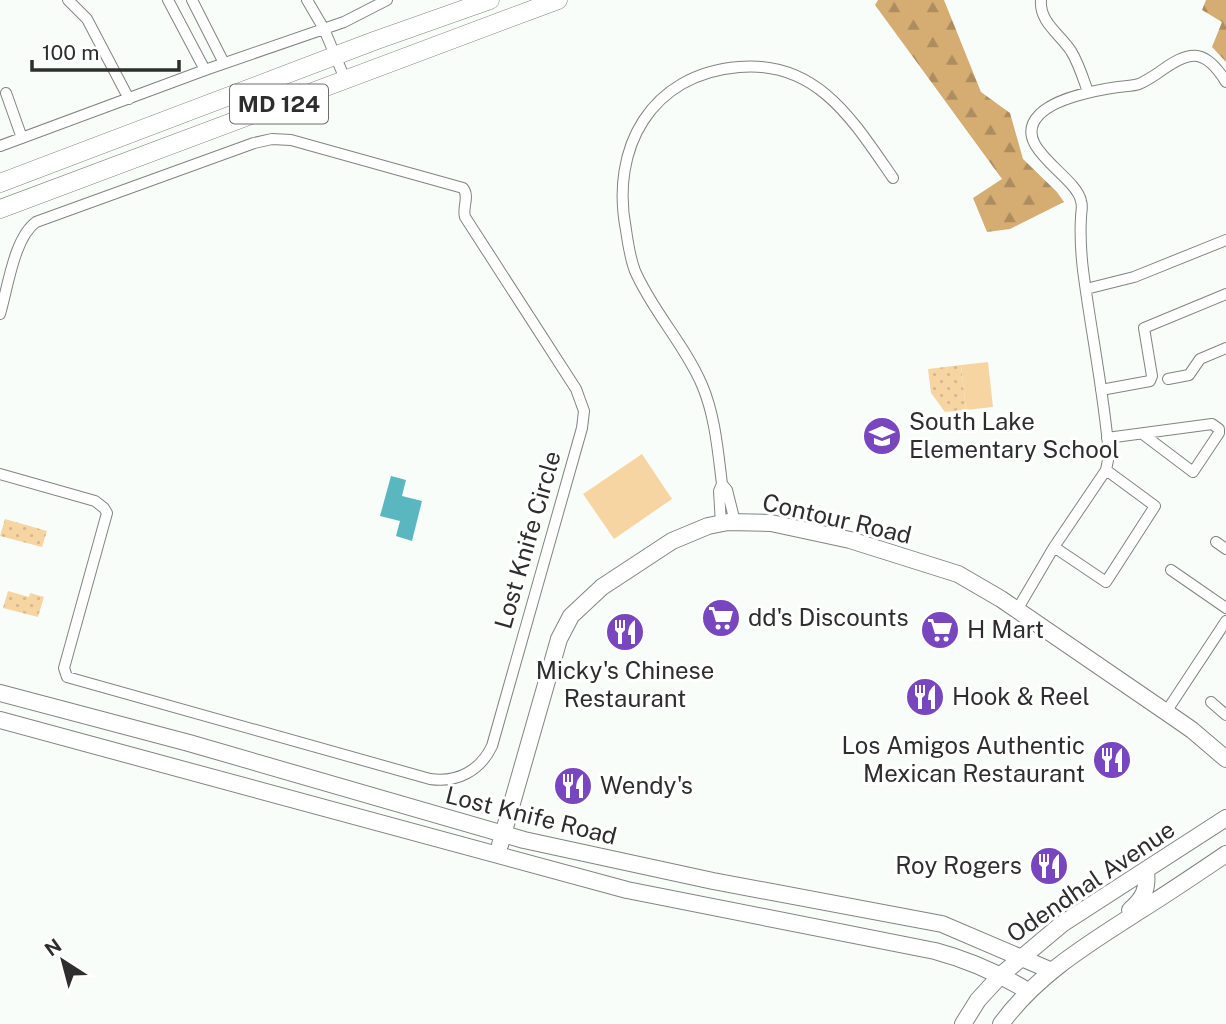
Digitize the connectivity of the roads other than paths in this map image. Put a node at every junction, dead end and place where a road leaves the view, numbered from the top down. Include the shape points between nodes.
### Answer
1 (68, 0) edge
2 (168, 0) edge
3 (192, 0) edge
4 (307, 0) edge
5 (387, 0) edge
6 (490, 0) edge
7 (558, 0) edge
8 (1041, 0) edge
9 (324, 29) junction
10 (336, 56) junction
11 (225, 63) junction
12 (205, 70) junction
13 (345, 79) junction
14 (1226, 82) edge
15 (1088, 92) junction
16 (5, 93) dead end
17 (128, 99) junction
18 (22, 138) junction
19 (0, 146) edge
20 (893, 178) dead end
21 (0, 183) edge
22 (0, 209) edge
23 (1226, 240) edge
24 (1086, 289) junction
25 (1226, 294) edge
26 (0, 314) edge
27 (1226, 348) edge
28 (1168, 379) dead end
29 (1101, 390) junction
30 (1143, 435) junction
31 (1107, 438) junction
32 (1106, 470) junction
33 (0, 474) edge
34 (728, 523) junction
35 (1216, 542) dead end
36 (1054, 547) junction
37 (1226, 549) edge
38 (1171, 570) dead end
39 (1226, 608) edge
40 (1017, 610) junction
41 (1226, 621) edge
42 (0, 693) edge
43 (1211, 702) dead end
44 (1166, 712) junction
45 (1226, 715) edge
46 (0, 720) edge
47 (1226, 760) edge
48 (1226, 818) edge
49 (503, 835) junction
50 (498, 854) junction
51 (1226, 854) edge
52 (1146, 870) junction
53 (1088, 945) junction
54 (1021, 956) junction
55 (1052, 971) junction
56 (1001, 975) junction
57 (1028, 991) junction
58 (963, 1024) edge
59 (1001, 1024) edge

1 - 17 street via 86,19
2 - 12 street
3 - 11 street
4 - 9 street
5 - 9 street
6 - 10 main road, MD 124
7 - 13 main road, MD 124
8 - 15 street via 1045,19 1070,49
9 - 10 street
9 - 11 street
10 - 13 street
10 - 21 main road, MD 124
11 - 12 street
12 - 17 street
13 - 22 main road, MD 124
14 - 15 street via 1202,57 1185,55 1143,82
15 - 24 street via 1042,112 1032,132 1041,154 1081,199
16 - 18 street
17 - 18 street
18 - 19 street
20 - 34 street via 841,107 808,81 785,71 743,66 690,79 665,96 636,132 625,159 622,189 632,264 702,385 727,490
23 - 24 street via 1134,277
24 - 29 street
25 - 29 street via 1144,328 1150,381
26 - 33 street, Lost Knife Circle via 24,233 36,222 254,143 291,140 463,188 466,219 576,389 584,411 492,746 475,769 449,780 430,779 67,677 64,668 107,513 95,501
27 - 28 street via 1200,359 1189,375
29 - 31 street
30 - 30 street via 1212,424 1219,429 1193,472
30 - 31 street
31 - 32 street
32 - 36 street
32 - 36 street via 1155,506 1106,582
34 - 40 street, Contour Road via 771,523 850,540 961,576
34 - 49 street, Contour Road via 672,541 602,587 571,616 559,639
35 - 37 street
36 - 40 street
38 - 39 street
40 - 44 street, Contour Road
41 - 44 street
42 - 49 street, Lost Knife Road via 190,743
43 - 45 street
44 - 47 street, Contour Road
46 - 50 street, Lost Knife Road
48 - 52 street, Odendhal Avenue
49 - 50 street, Contour Road
49 - 54 street, Lost Knife Road via 942,923
50 - 56 street, Lost Knife Road via 627,890 960,957
51 - 53 street, Odendhal Avenue
52 - 53 street via 1147,889 1141,901
52 - 54 street, Odendhal Avenue
53 - 55 street, Odendhal Avenue
54 - 55 street, Lost Knife Road
54 - 56 street, Odendhal Avenue
55 - 57 street, Odendhal Avenue
56 - 57 street, Lost Knife Road
56 - 58 street, Odendhal Avenue
57 - 59 street, Odendhal Avenue

